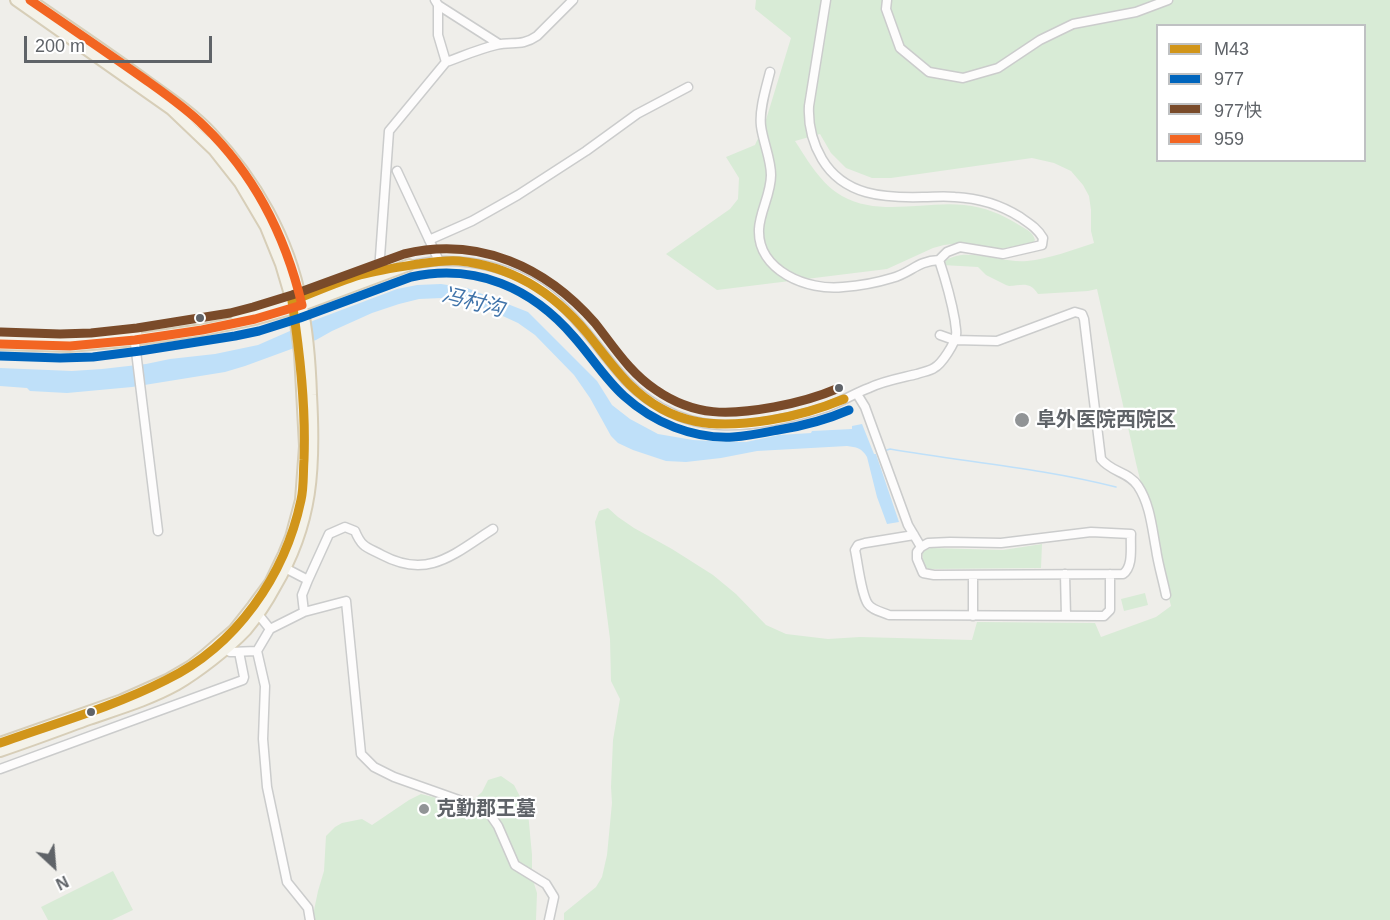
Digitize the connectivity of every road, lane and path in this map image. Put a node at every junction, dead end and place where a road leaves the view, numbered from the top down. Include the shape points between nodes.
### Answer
1 (16, 0) edge
2 (30, 0) edge
3 (573, 0) edge
4 (826, 0) edge
5 (887, 0) edge
6 (1168, 0) edge
7 (436, 2) edge
8 (499, 44) junction
9 (446, 62) junction
10 (770, 72) dead end
11 (688, 87) dead end
12 (397, 171) dead end
13 (429, 240) junction
14 (939, 260) junction
15 (439, 261) junction
16 (409, 265) junction
17 (378, 271) junction
18 (297, 303) junction
19 (0, 335) edge
20 (940, 335) dead end
21 (134, 337) junction
22 (954, 340) junction
23 (0, 344) edge
24 (304, 351) junction
25 (857, 394) junction
26 (493, 529) dead end
27 (159, 531) dead end
28 (914, 535) junction
29 (921, 547) junction
30 (285, 568) junction
31 (1065, 574) junction
32 (1110, 574) junction
33 (973, 575) junction
34 (308, 580) junction
35 (1166, 595) dead end
36 (304, 612) junction
37 (258, 614) junction
38 (973, 616) junction
39 (1066, 616) junction
40 (270, 628) junction
41 (222, 645) junction
42 (257, 651) junction
43 (239, 652) junction
44 (0, 743) edge
45 (0, 751) edge
46 (0, 769) edge
47 (310, 920) edge
48 (549, 920) edge

1 - 18 main road via 171,109 214,150 258,212
2 - 18 main road via 164,94 211,133 270,213 284,247
3 - 8 street via 531,40
4 - 14 street via 808,118 816,148 835,176 869,194 957,197 995,205 1037,228 1043,238 1041,245 1003,254 960,247
5 - 6 street via 886,9 900,48 929,72 963,78 998,68 1073,24 1136,12
7 - 8 street
7 - 9 street via 438,35
8 - 9 street
9 - 17 street via 389,130
10 - 14 street via 761,124 771,177 759,228 760,244 771,263 790,277 814,286 841,287 894,278 927,260
11 - 13 street via 638,114 518,195
12 - 13 street
13 - 15 street
14 - 22 street via 951,295 957,334
15 - 16 street
15 - 25 street via 498,268 540,288 581,326 631,386 656,405 687,419 720,425 760,422 828,406
16 - 17 main road
16 - 18 main road
17 - 18 main road
18 - 21 main road
18 - 24 main road
19 - 21 main road
20 - 22 street
21 - 23 main road via 70,346
21 - 27 street
22 - 25 street via 934,369
22 - 35 street via 997,341 1075,312 1082,314 1101,459 1133,479 1140,489 1151,517
24 - 30 main road via 313,425 312,471 305,517
24 - 41 main road via 305,446 295,525 266,589
25 - 28 street
26 - 34 street via 440,561 415,566 391,560 360,543 355,531 345,528 329,534
28 - 29 street
28 - 38 street via 858,545 855,550 868,605 890,615
29 - 32 street via 928,543 1001,543 1091,532 1131,534 1127,572
29 - 33 street via 917,559 923,573
30 - 34 street
30 - 37 main road
31 - 32 street
31 - 33 street
31 - 39 street
32 - 39 street via 1110,610 1104,616
33 - 38 street
34 - 36 street via 302,595
36 - 40 street
36 - 48 street via 346,601 361,754 374,767 394,777 487,810 515,865 546,884 554,897
37 - 40 street
37 - 41 main road via 246,630
38 - 39 street
40 - 42 street
41 - 43 street via 230,652
41 - 44 main road via 161,683
41 - 45 main road via 190,676 158,693
42 - 43 street
42 - 47 street via 265,686 263,739 267,787 286,882 308,908
43 - 46 street via 243,680

